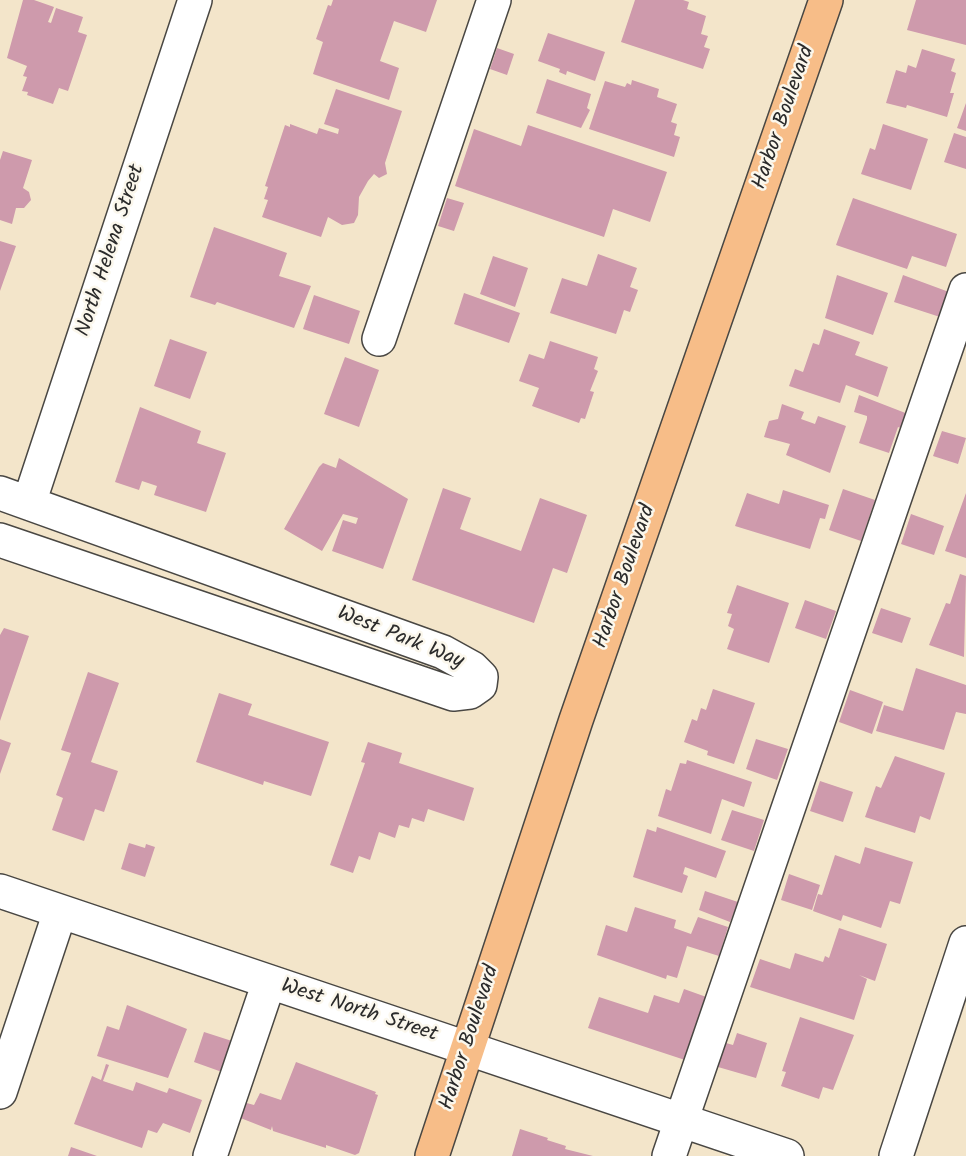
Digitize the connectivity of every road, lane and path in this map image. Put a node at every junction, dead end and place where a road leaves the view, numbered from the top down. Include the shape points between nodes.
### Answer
1 (195, 0) edge
2 (494, 0) edge
3 (826, 0) edge
4 (966, 290) edge
5 (379, 339) dead end
6 (14, 498) edge
7 (0, 540) edge
8 (0, 891) edge
9 (60, 912) junction
10 (966, 944) edge
11 (269, 982) junction
12 (468, 1048) junction
13 (0, 1092) edge
14 (681, 1120) junction
15 (210, 1156) edge
16 (432, 1156) edge
17 (669, 1156) edge
18 (787, 1156) edge
19 (896, 1156) edge

1 - 6 street, North Helena Street
2 - 5 street
3 - 12 main road, Harbor Boulevard via 576,720
4 - 14 street
6 - 7 street, West Park Way via 443,652 472,668 481,677 480,686 453,694
8 - 9 street, West North Street
9 - 11 street, West North Street
9 - 13 street
10 - 19 street
11 - 12 street, West North Street
11 - 15 street
12 - 14 street, West North Street
12 - 16 main road, Harbor Boulevard
14 - 17 street
14 - 18 street, West North Street

